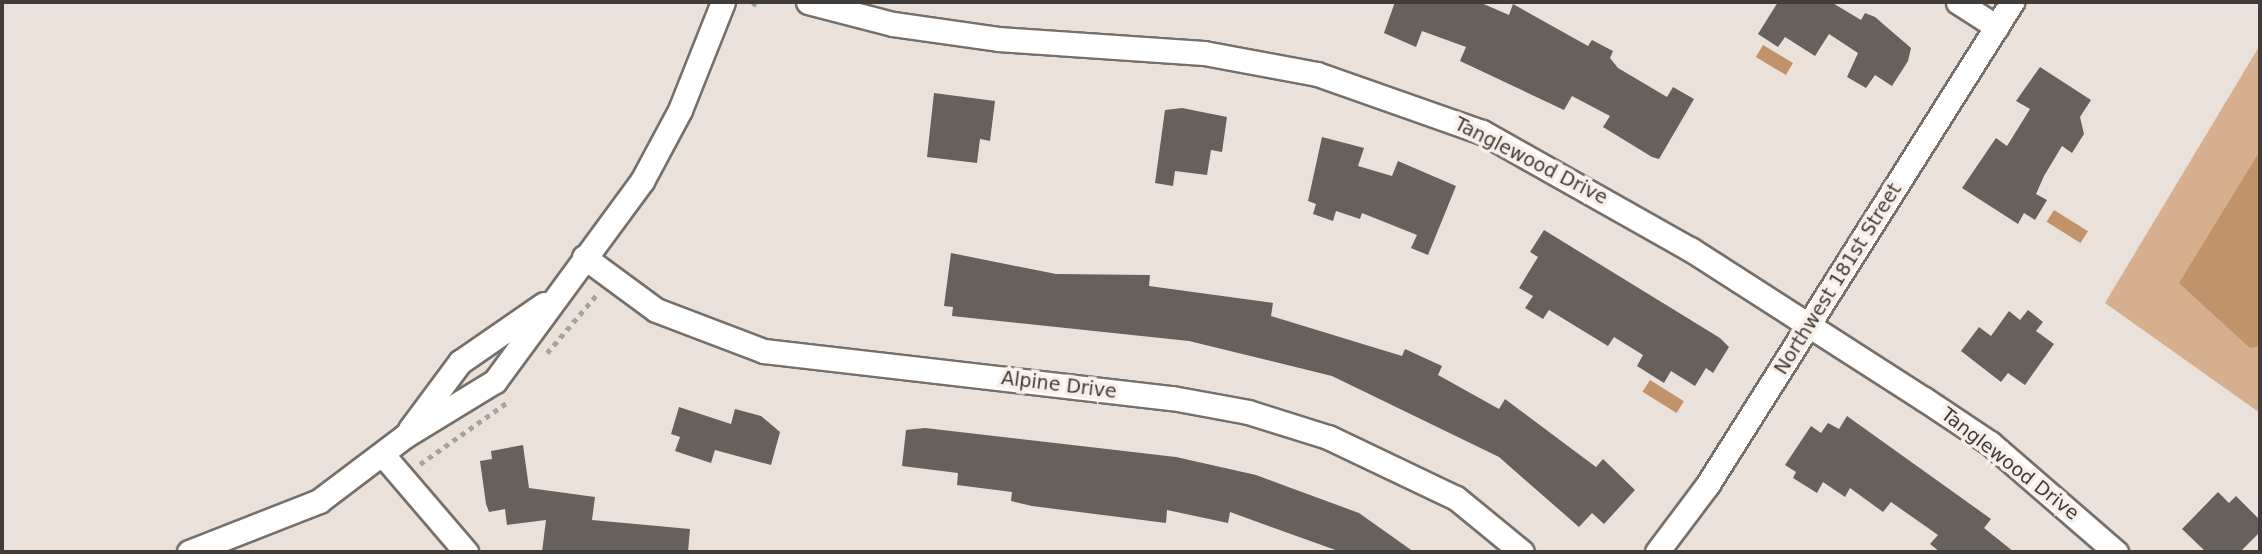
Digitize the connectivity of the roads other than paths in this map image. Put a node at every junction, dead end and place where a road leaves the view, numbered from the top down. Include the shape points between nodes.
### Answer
1 (723, 2) edge
2 (808, 2) edge
3 (1958, 2) edge
4 (2012, 2) edge
5 (1997, 27) junction
6 (584, 257) junction
7 (556, 292) junction
8 (1809, 325) junction
9 (405, 436) junction
10 (383, 455) junction
11 (189, 552) edge
12 (466, 552) edge
13 (1522, 552) edge
14 (1657, 552) edge
15 (2116, 552) edge

1 - 6 street via 680,110 648,169
2 - 8 street, Tanglewood Drive via 893,24 998,39 1204,53 1318,74 1382,94 1482,132 1585,186
3 - 5 street
4 - 5 street, Northwest 181st Street
5 - 8 street, Northwest 181st Street
6 - 7 street
6 - 13 street, Alpine Drive via 656,310 764,351 1248,412 1391,463 1456,498
7 - 9 street via 460,362
7 - 9 street via 495,381
8 - 14 street, Northwest 181st Street via 1681,525
8 - 15 street, Tanglewood Drive via 1990,443
9 - 10 street
10 - 11 street via 319,501
10 - 12 street

